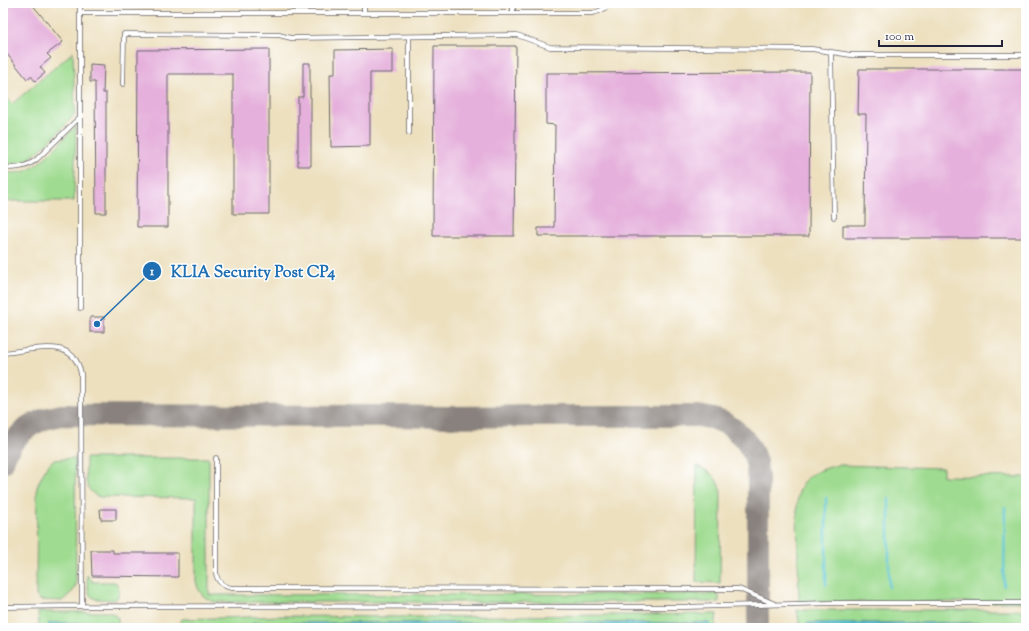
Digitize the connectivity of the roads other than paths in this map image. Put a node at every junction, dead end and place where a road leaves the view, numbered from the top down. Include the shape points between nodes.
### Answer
1 (80, 3) edge
2 (364, 3) edge
3 (513, 3) edge
4 (610, 3) edge
5 (80, 13) junction
6 (364, 13) junction
7 (513, 13) junction
8 (409, 37) junction
9 (831, 52) junction
10 (1026, 55) edge
11 (123, 84) dead end
12 (80, 116) junction
13 (409, 133) dead end
14 (3, 168) edge
15 (834, 216) dead end
16 (80, 308) dead end
17 (3, 353) edge
18 (216, 458) dead end
19 (1026, 604) edge
20 (777, 605) junction
21 (3, 606) edge
22 (82, 606) junction

1 - 5 lane
2 - 6 lane
3 - 7 lane
4 - 7 lane via 600,11 592,13
5 - 6 lane
5 - 12 lane
6 - 7 lane
8 - 9 lane via 517,35 550,47 812,49
8 - 11 lane via 291,38 278,35 124,34
8 - 13 lane
9 - 10 lane via 851,55
9 - 15 lane
12 - 14 lane via 31,164
12 - 16 lane
17 - 22 lane via 56,348 69,353 79,367
18 - 20 lane via 216,577 228,588 739,589
19 - 20 lane
20 - 22 lane
21 - 22 lane

